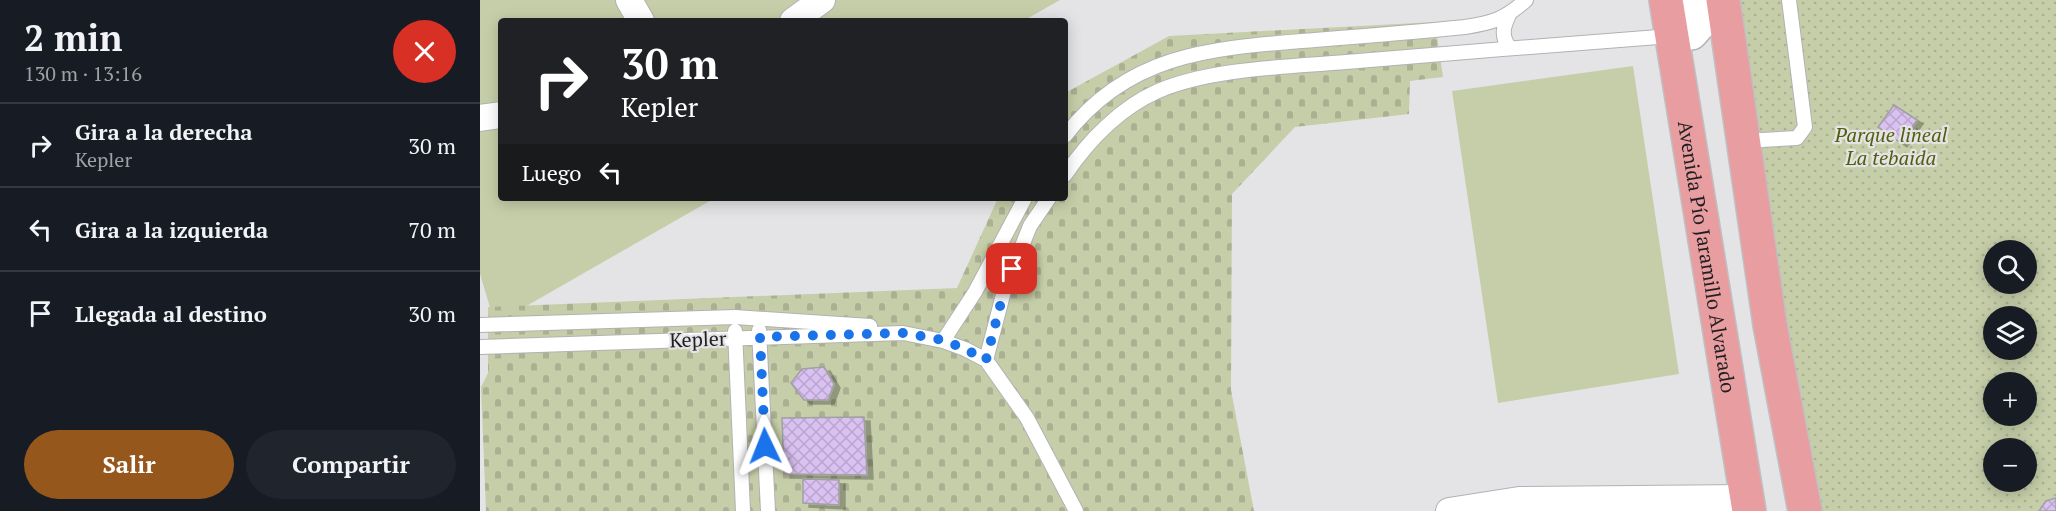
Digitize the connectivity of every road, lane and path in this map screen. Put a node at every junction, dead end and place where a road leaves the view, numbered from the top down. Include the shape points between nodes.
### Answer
1 (629, 0) edge
2 (822, 0) edge
3 (1526, 0) edge
4 (1666, 0) edge
5 (1697, 0) edge
6 (1723, 0) edge
7 (1789, 0) edge
8 (1509, 15) junction
9 (638, 18) edge
10 (798, 18) edge
11 (1671, 36) junction
12 (1509, 47) junction
13 (498, 115) edge
14 (480, 118) edge
15 (1068, 133) edge
16 (1742, 141) junction
17 (1068, 171) edge
18 (1023, 201) edge
19 (1047, 201) edge
20 (735, 317) junction
21 (759, 319) junction
22 (480, 325) edge
23 (903, 333) junction
24 (760, 337) junction
25 (736, 338) junction
26 (943, 340) junction
27 (480, 347) edge
28 (986, 360) junction
29 (1748, 505) edge
30 (1519, 506) edge
31 (743, 511) edge
32 (768, 511) edge
33 (1076, 511) edge
34 (1449, 511) edge
35 (1805, 511) edge

1 - 9 street
2 - 10 street
3 - 8 lane
4 - 11 main road, Avenida Pío Jaramillo Alvarado
5 - 11 main road via 1699,24 1691,33
6 - 16 main road
7 - 16 lane via 1805,127 1797,138
8 - 12 lane via 1503,32
8 - 15 lane via 1489,24 1465,27 1219,48 1155,66 1110,91
11 - 12 lane
11 - 29 main road, Avenida Pío Jaramillo Alvarado
12 - 17 lane via 1266,69 1186,82 1134,103 1102,131
13 - 14 street
16 - 35 main road via 1770,325
18 - 26 lane via 975,292
19 - 28 lane via 1030,226 1004,291
20 - 21 lane
20 - 22 lane
20 - 25 lane
21 - 23 lane via 867,326
21 - 24 lane
23 - 24 lane, Kepler
23 - 26 lane, Kepler
24 - 25 lane, Kepler
24 - 32 lane
25 - 27 lane, Kepler
25 - 31 lane
26 - 28 lane, Kepler
28 - 33 lane, Kepler via 1027,418
29 - 30 street
30 - 34 street

